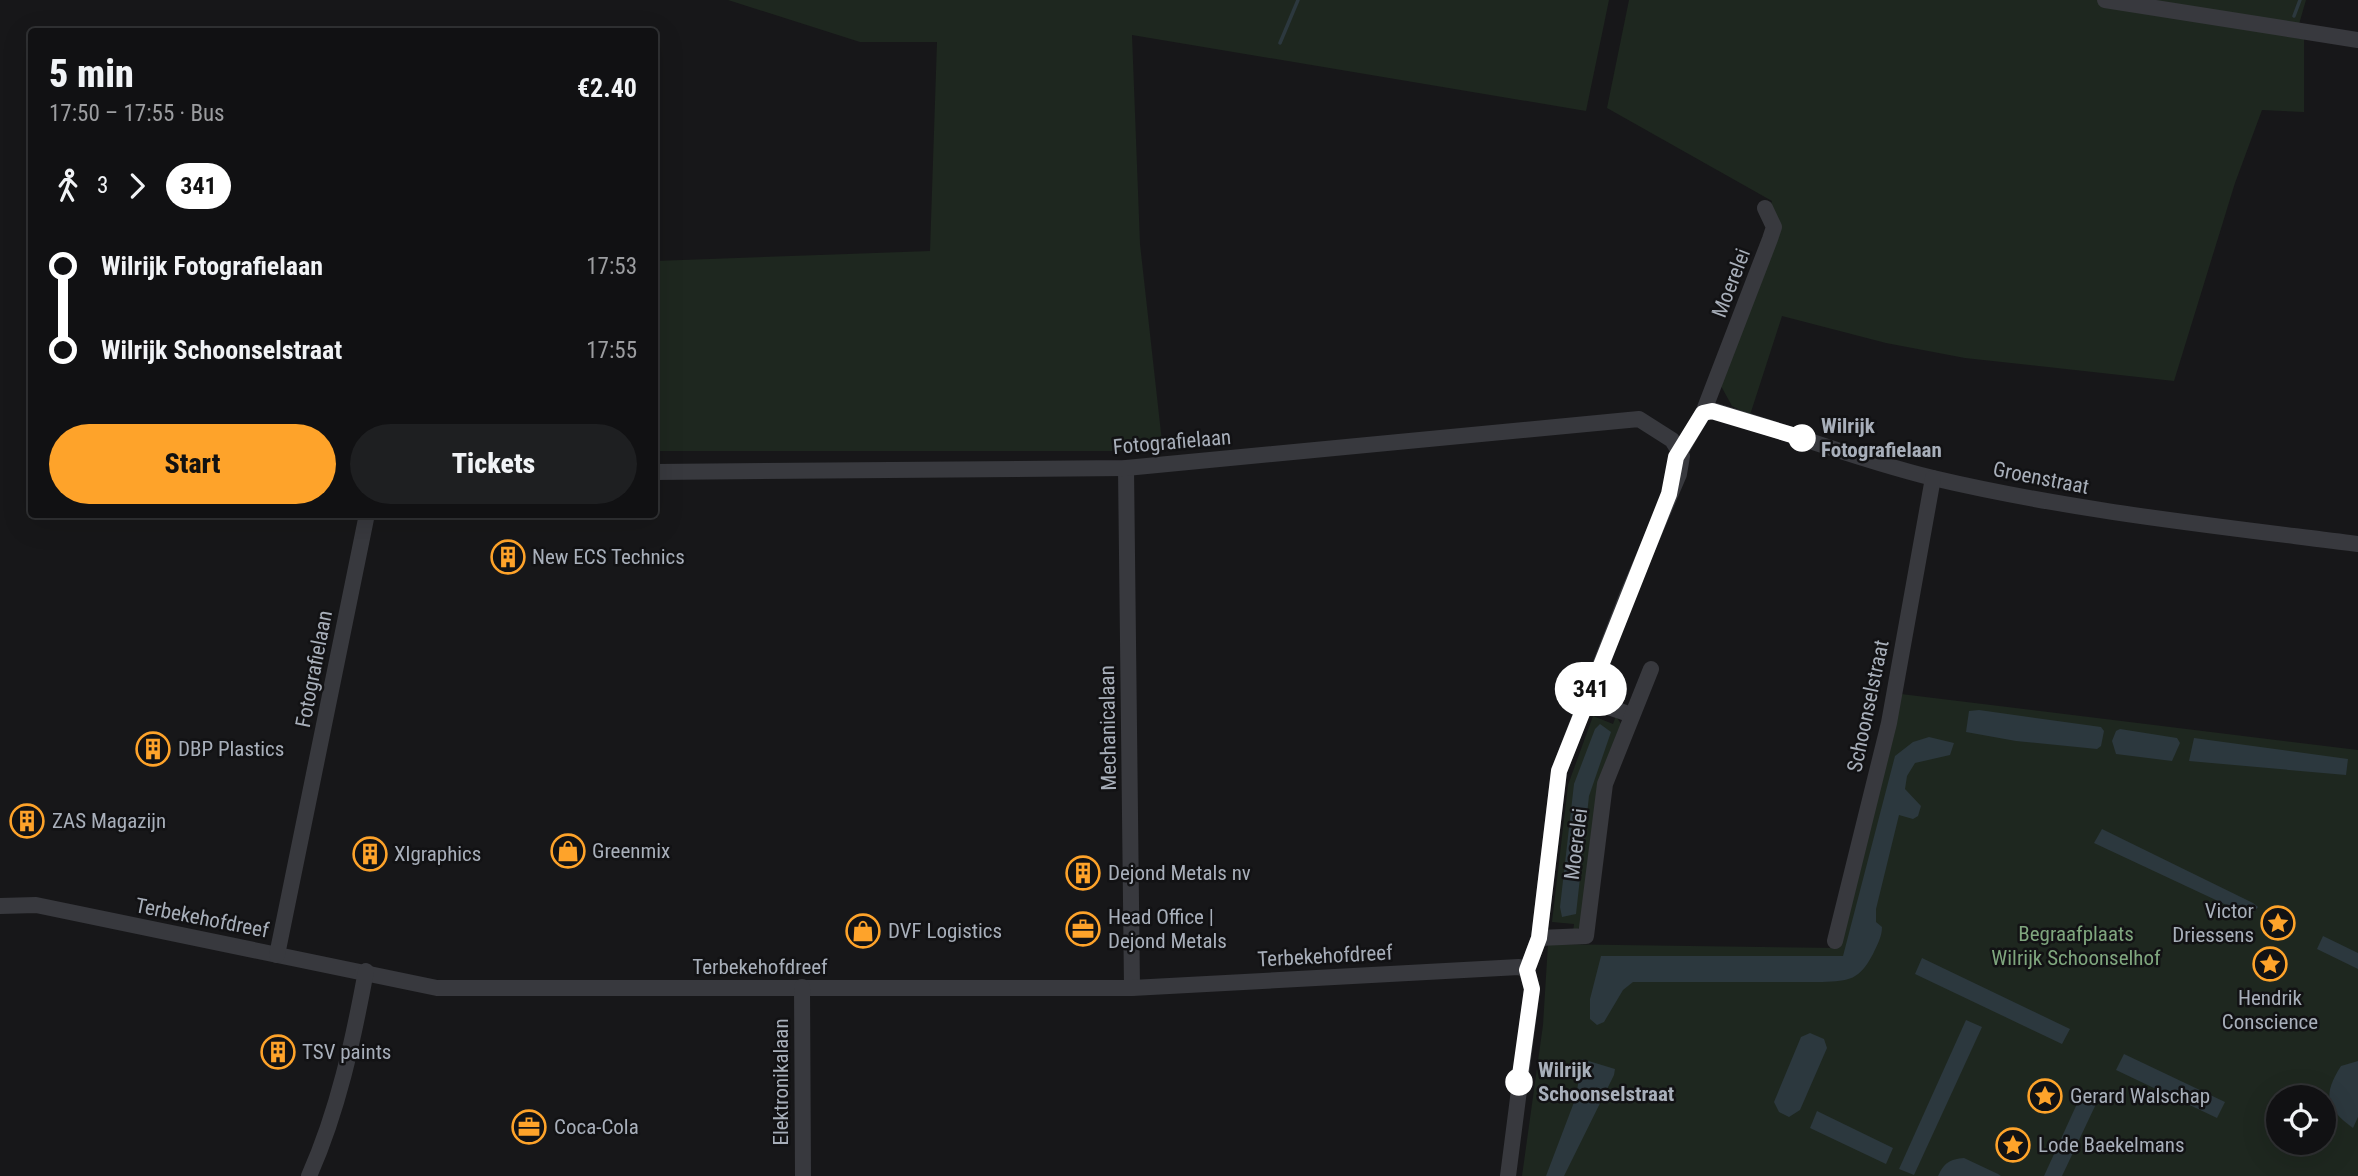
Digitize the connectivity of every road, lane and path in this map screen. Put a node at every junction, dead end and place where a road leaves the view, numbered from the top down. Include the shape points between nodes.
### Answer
1 (2105, 0) edge
2 (2358, 40) edge
3 (1765, 208) dead end
4 (1703, 413) junction
5 (1679, 450) junction
6 (1126, 468) junction
7 (658, 472) edge
8 (1933, 478) junction
9 (366, 518) edge
10 (2358, 544) edge
11 (1651, 668) dead end
12 (1587, 700) junction
13 (1632, 715) junction
14 (0, 906) edge
15 (1539, 938) junction
16 (1835, 942) dead end
17 (277, 955) junction
18 (1527, 970) junction
19 (366, 971) junction
20 (802, 987) junction
21 (1132, 988) junction
22 (309, 1176) edge
23 (803, 1176) edge
24 (1508, 1176) edge

1 - 2 street
3 - 4 street, Moerelei via 1774,227
4 - 5 street, Moerelei
4 - 8 street, Groenstraat via 1715,411
5 - 6 street, Fotografielaan via 1672,440 1639,419
5 - 12 street, Moerelei via 1681,465
6 - 7 street, Fotografielaan
6 - 21 street, Mechanicalaan
8 - 10 street, Groenstraat via 2155,519
8 - 16 street, Schoonselstraat via 1889,723
9 - 17 street, Fotografielaan
11 - 13 street, Moerelei
12 - 13 street
12 - 15 street, Moerelei via 1559,771
13 - 15 street, Moerelei via 1605,784 1586,936
14 - 17 street, Terbekehofdreef via 36,905
15 - 18 street, Moerelei
17 - 19 street, Terbekehofdreef
18 - 21 street, Terbekehofdreef
18 - 24 street, Moerelei via 1532,989
19 - 20 street, Terbekehofdreef via 460,989
19 - 22 street via 349,1058
20 - 21 street, Terbekehofdreef
20 - 23 street, Elektronikalaan

